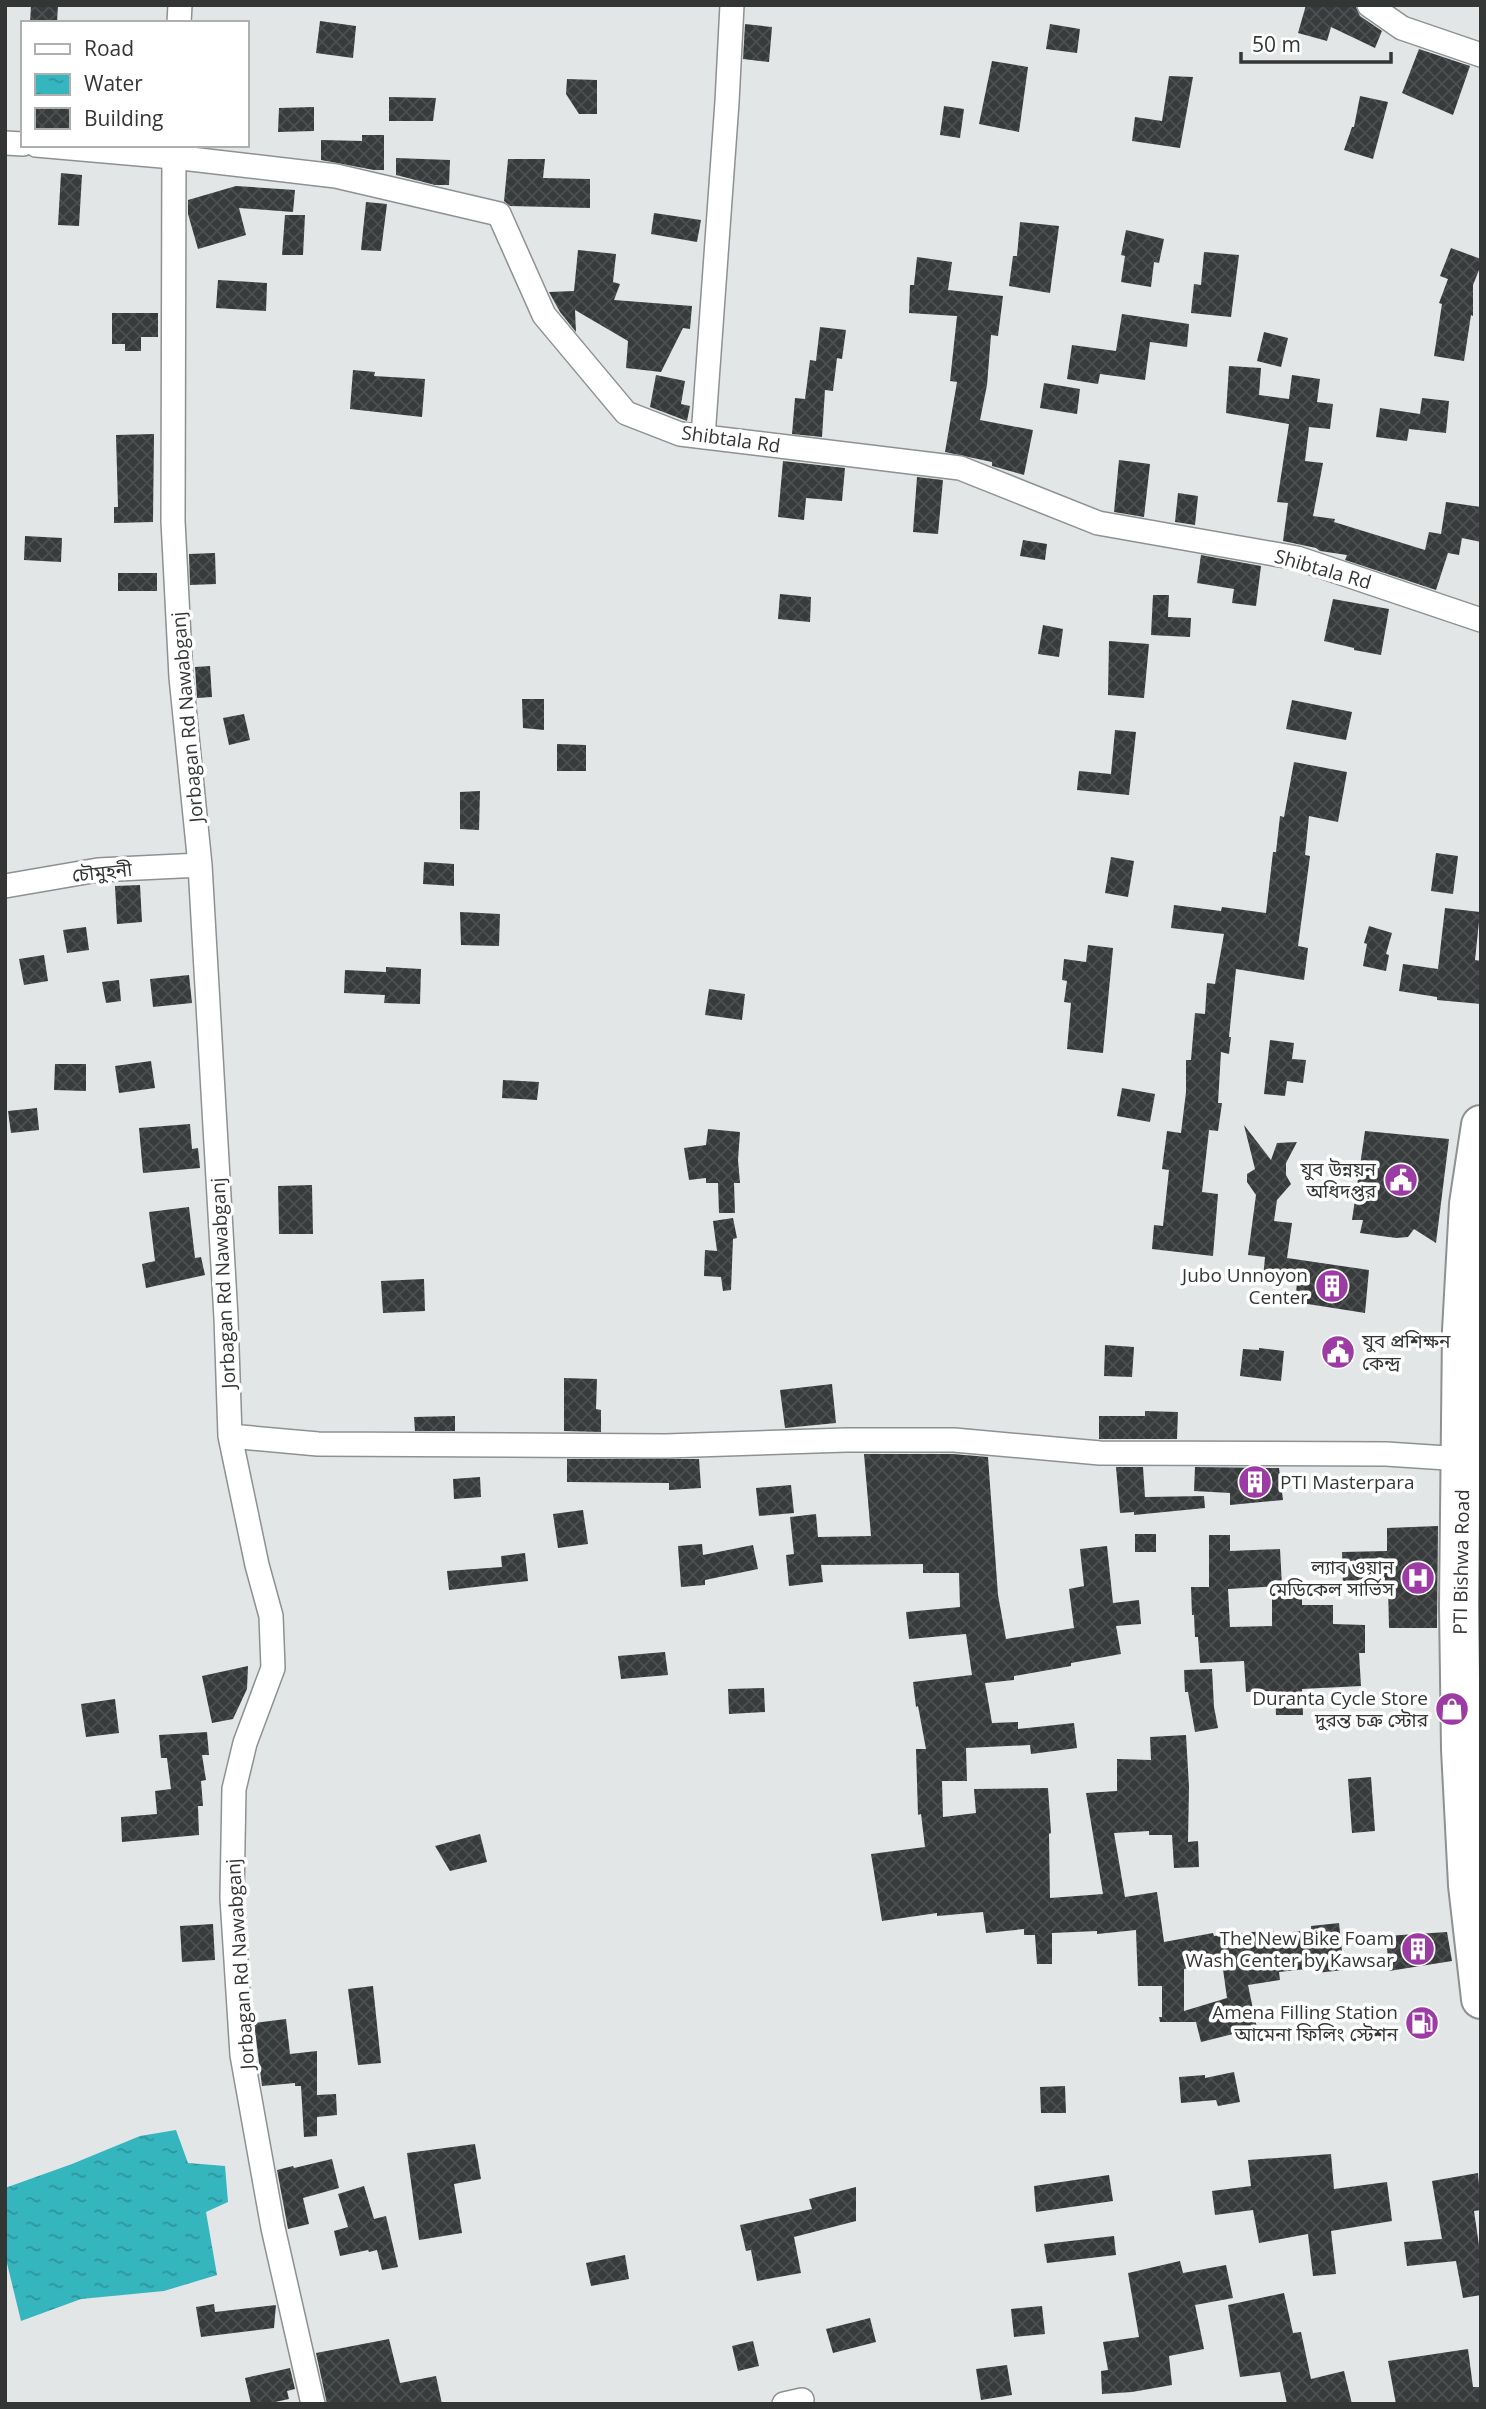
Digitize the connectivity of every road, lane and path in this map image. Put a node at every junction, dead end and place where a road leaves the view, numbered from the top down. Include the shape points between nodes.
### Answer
1 (732, 5) edge
2 (1369, 5) edge
3 (1481, 55) edge
4 (82, 147) edge
5 (174, 151) edge
6 (703, 437) junction
7 (1481, 620) edge
8 (200, 865) junction
9 (5, 886) edge
10 (1481, 1125) edge
11 (1471, 1394) edge
12 (230, 1436) junction
13 (1462, 1459) junction
14 (1481, 1999) edge
15 (313, 2404) edge

1 - 6 street
2 - 3 street via 1402,28
4 - 5 street, Shibtala Rd
5 - 6 street, Shibtala Rd via 336,176 499,215 544,315 626,413 680,434
5 - 8 street, Jorbagan Rd Nawabganj via 173,521 181,677
6 - 7 street, Shibtala Rd via 960,468 1098,523 1297,558
8 - 9 street, চৌমুহনী via 98,870
8 - 12 street, Jorbagan Rd Nawabganj
10 - 11 highway, PTI Bishwa Road via 1469,1204 1462,1331
11 - 13 highway, PTI Bishwa Road
12 - 13 street via 331,1444 666,1446 954,1440 1100,1454 1386,1454
12 - 15 street, Jorbagan Rd Nawabganj via 271,1616 273,1668 245,1743 234,1789 232,1898 242,2055
13 - 14 highway, PTI Bishwa Road via 1461,1749 1468,1885

